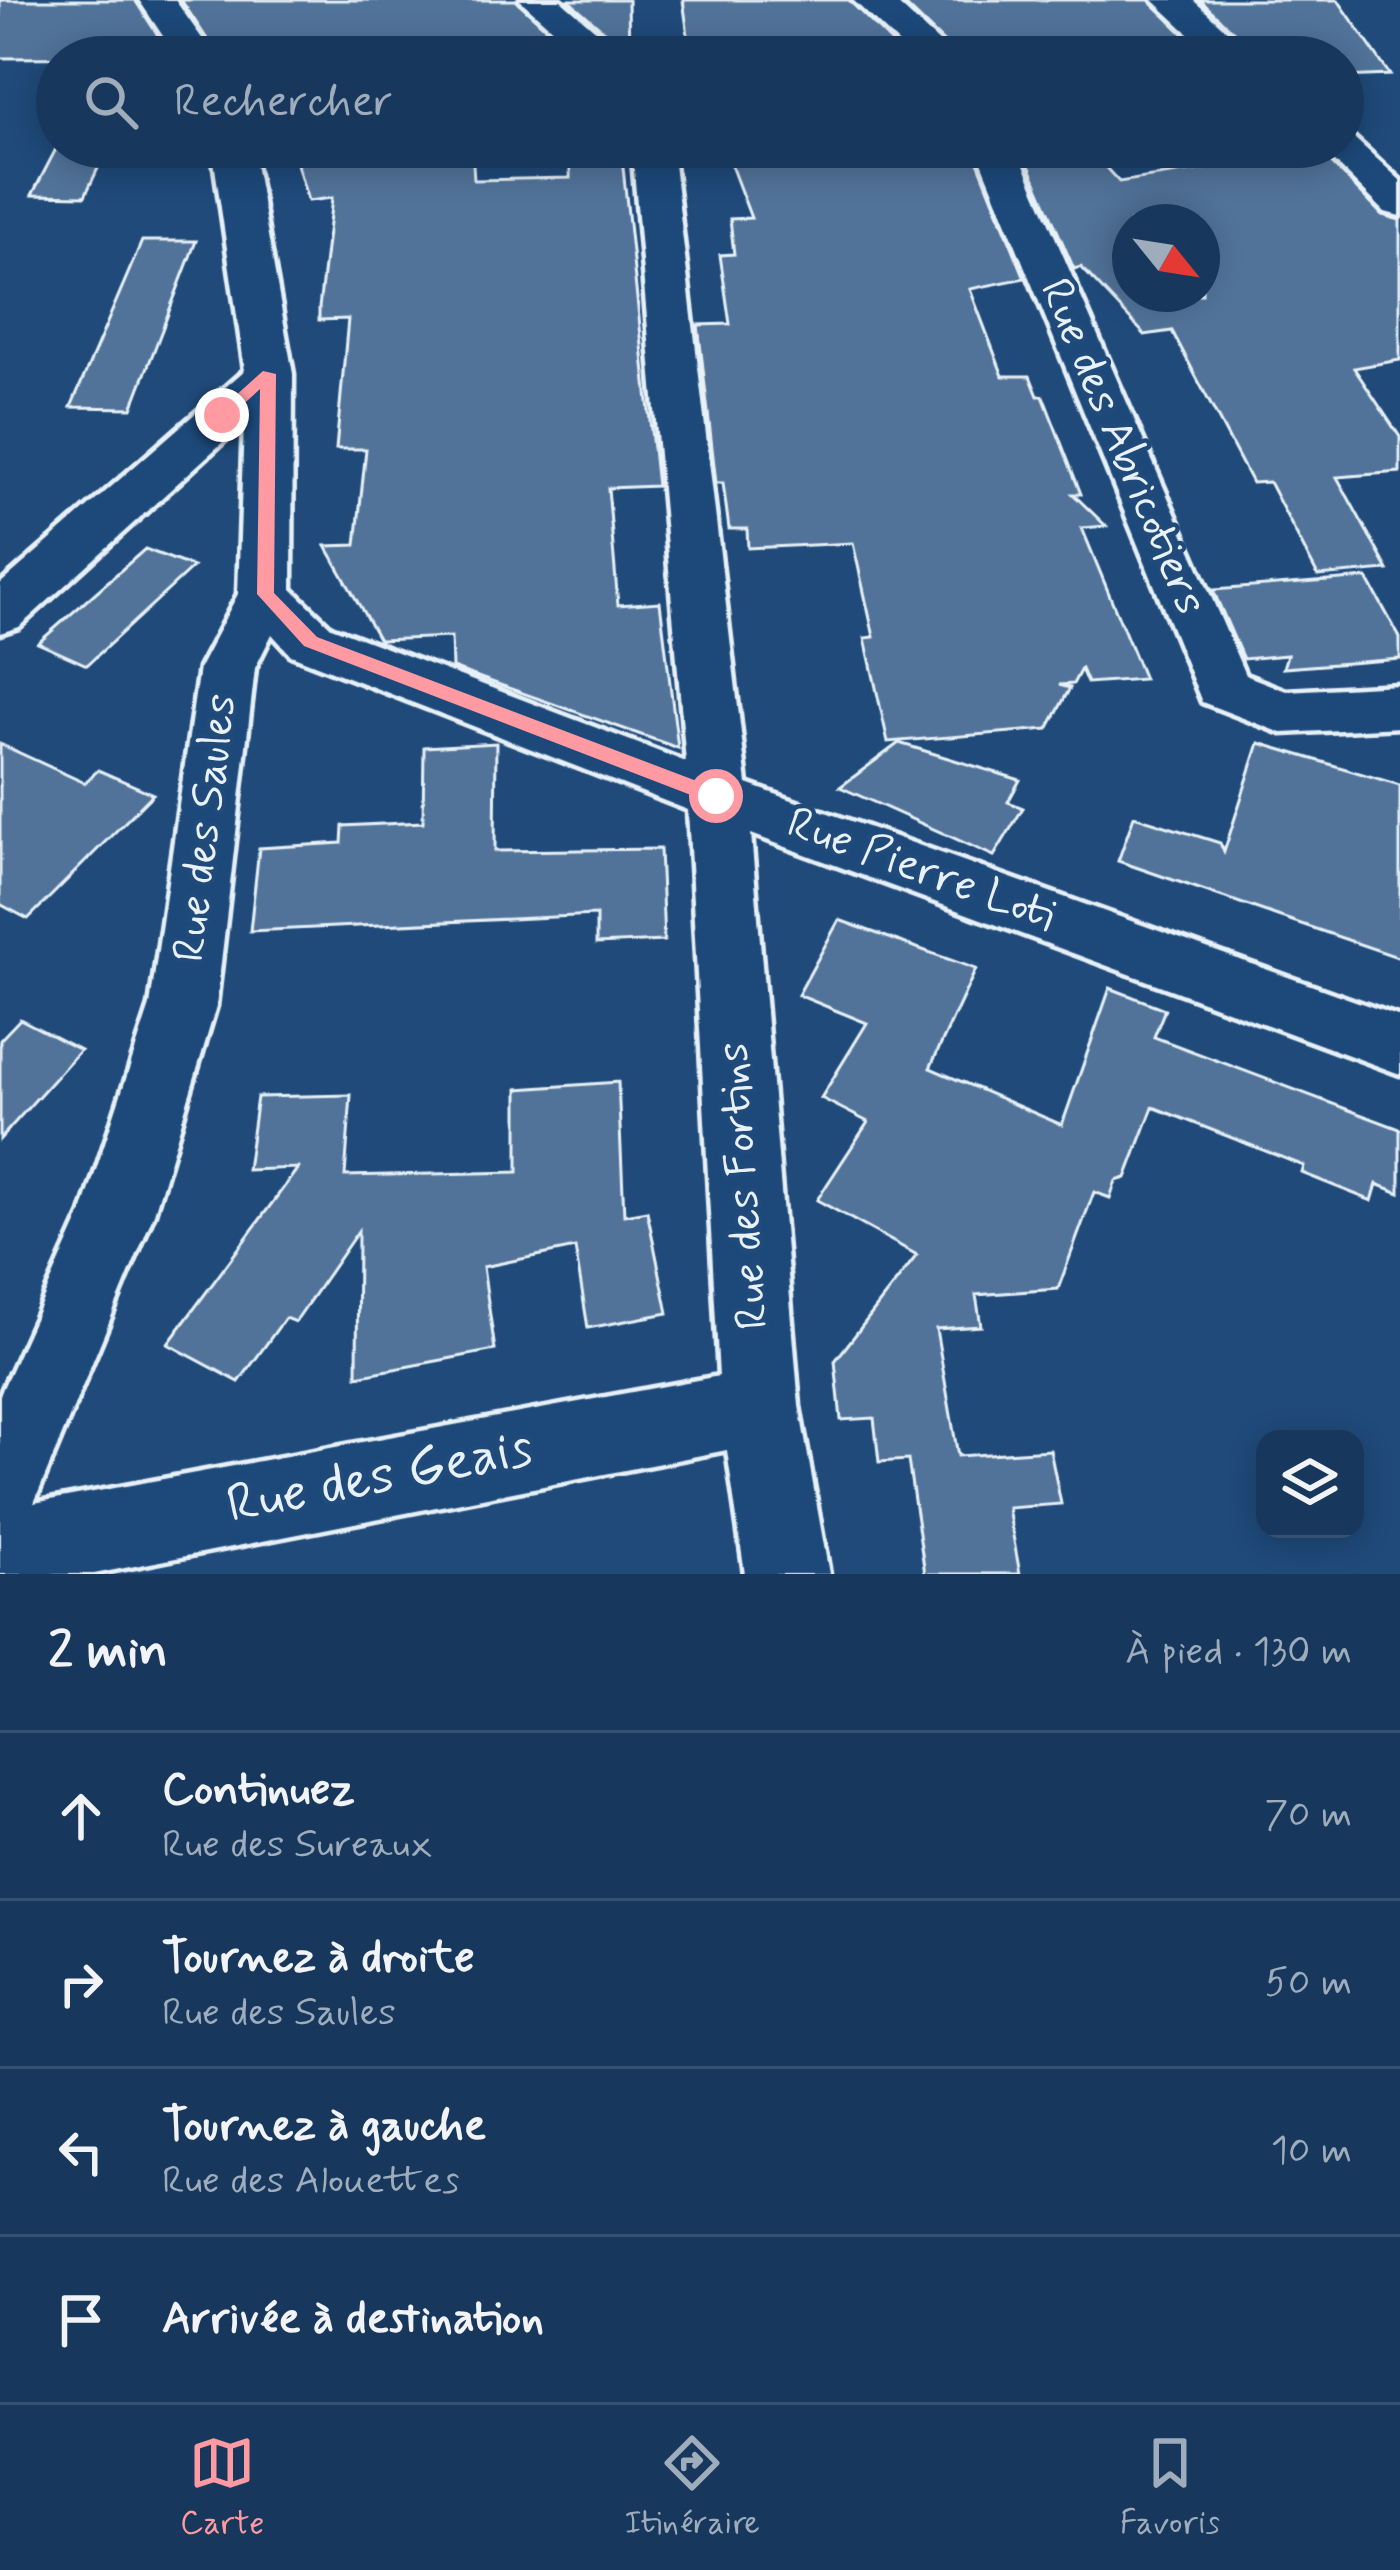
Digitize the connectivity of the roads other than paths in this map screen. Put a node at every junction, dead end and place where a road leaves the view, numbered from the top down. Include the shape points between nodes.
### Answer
1 (158, 0) edge
2 (538, 0) edge
3 (871, 0) edge
4 (1171, 0) edge
5 (182, 36) edge
6 (582, 36) edge
7 (912, 36) edge
8 (1213, 36) edge
9 (235, 168) edge
10 (654, 168) edge
11 (1006, 168) edge
12 (1362, 168) edge
13 (1400, 203) edge
14 (268, 374) junction
15 (266, 594) junction
16 (0, 614) edge
17 (1400, 706) edge
18 (716, 796) junction
19 (1400, 1046) edge
20 (760, 1406) junction
21 (0, 1487) edge
22 (0, 1551) edge
23 (787, 1574) edge

1 - 5 street
2 - 6 street
3 - 7 street
4 - 8 street
9 - 14 street, Rue des Saules
10 - 18 street
11 - 17 street, Rue des Abricotiers via 1222,688 1282,712
12 - 13 street
14 - 15 street, Rue des Saules
14 - 16 street
15 - 18 street, Rue Pierre Loti via 311,641
15 - 21 street, Rue des Saules via 227,668 183,1006 118,1214
18 - 19 street, Rue Pierre Loti
18 - 20 street, Rue des Fortins
20 - 22 street, Rue des Geais
20 - 23 street, Rue des Fortins

